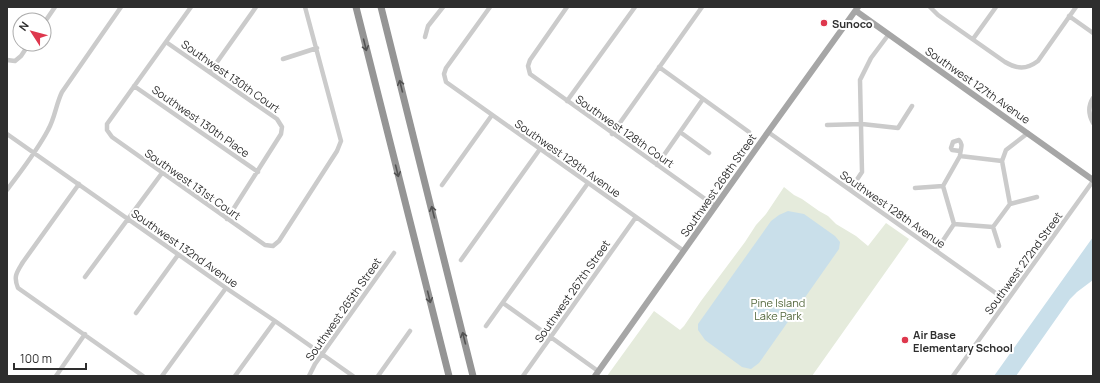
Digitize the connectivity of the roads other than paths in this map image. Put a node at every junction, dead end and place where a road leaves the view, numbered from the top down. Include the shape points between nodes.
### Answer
1 (121, 7) edge
2 (191, 7) edge
3 (256, 7) edge
4 (305, 7) edge
5 (356, 7) edge
6 (381, 7) edge
7 (443, 7) edge
8 (490, 7) edge
9 (567, 7) edge
10 (635, 7) edge
11 (702, 7) edge
12 (930, 7) edge
13 (996, 7) edge
14 (1076, 7) edge
15 (855, 8) edge
16 (1070, 16) junction
17 (1093, 33) edge
18 (889, 34) junction
19 (425, 37) dead end
20 (973, 39) junction
21 (166, 42) junction
22 (316, 48) junction
23 (24, 52) edge
24 (283, 59) dead end
25 (7, 60) edge
26 (659, 67) junction
27 (210, 72) junction
28 (134, 86) junction
29 (1093, 98) edge
30 (703, 99) junction
31 (567, 102) junction
32 (912, 106) dead end
33 (492, 115) junction
34 (1093, 123) edge
35 (862, 124) junction
36 (827, 125) dead end
37 (680, 132) junction
38 (749, 132) dead end
39 (768, 132) junction
40 (1028, 133) junction
41 (7, 134) edge
42 (612, 134) junction
43 (540, 149) junction
44 (34, 153) junction
45 (709, 153) dead end
46 (1002, 161) junction
47 (657, 165) junction
48 (258, 172) junction
49 (162, 173) junction
50 (1093, 180) edge
51 (588, 183) junction
52 (78, 184) junction
53 (442, 185) dead end
54 (942, 186) junction
55 (915, 188) dead end
56 (7, 190) edge
57 (850, 190) junction
58 (1037, 197) dead end
59 (1010, 204) junction
60 (715, 206) junction
61 (636, 217) junction
62 (128, 219) junction
63 (227, 219) junction
64 (954, 224) junction
65 (992, 227) junction
66 (999, 246) dead end
67 (684, 251) junction
68 (936, 251) junction
69 (394, 253) dead end
70 (178, 255) junction
71 (461, 260) dead end
72 (85, 277) dead end
73 (226, 288) junction
74 (1007, 300) junction
75 (503, 303) junction
76 (136, 313) dead end
77 (275, 321) junction
78 (486, 326) dead end
79 (410, 331) dead end
80 (85, 334) junction
81 (551, 337) junction
82 (322, 354) junction
83 (597, 374) edge
84 (56, 376) edge
85 (143, 376) edge
86 (162, 376) edge
87 (235, 376) edge
88 (309, 376) edge
89 (354, 376) edge
90 (378, 376) edge
91 (448, 376) edge
92 (473, 376) edge
93 (523, 376) edge
94 (953, 376) edge

1 - 44 street via 62,92 49,129
2 - 21 street
3 - 27 street
4 - 22 street
5 -> 91 highway
92 -> 6 highway
7 - 19 street via 428,26
8 - 33 street, Southwest 129th Avenue via 446,68 444,77 448,84
9 - 31 street, Southwest 128th Court via 530,60 528,69 532,76
10 - 31 street
11 - 26 street
12 - 20 street
13 - 20 street
14 - 16 street
15 - 18 main road, Southwest 127th Avenue
15 - 39 main road, Southwest 268th Street
16 - 17 street
16 - 20 street via 1038,61 1025,68 1015,68
18 - 35 street via 871,58 860,80
18 - 40 main road, Southwest 127th Avenue
21 - 27 street, Southwest 130th Court
21 - 28 street
22 - 24 street
22 - 63 street, Southwest 131st Court via 341,141 337,152 279,241 273,246 265,245
23 - 25 street via 15,62
26 - 30 street
26 - 42 street
27 - 48 street, Southwest 130th Court via 277,119 282,127 282,134
28 - 48 street, Southwest 130th Place
28 - 49 street, Southwest 131st Court via 107,124 107,130 112,137
29 - 34 street via 1089,109
30 - 37 street
30 - 38 street
31 - 42 street, Southwest 128th Court
32 - 35 street via 898,128
33 - 43 street, Southwest 129th Avenue
33 - 53 street
35 - 36 street
35 - 57 street via 862,172
37 - 45 street
37 - 47 street
39 - 57 street, Southwest 128th Avenue
39 - 60 main road, Southwest 268th Street
40 - 46 street via 1006,150
40 - 50 main road, Southwest 127th Avenue
41 - 44 street, Southwest 132nd Avenue
42 - 47 street, Southwest 128th Court
43 - 51 street, Southwest 129th Avenue
43 - 71 street
44 - 52 street, Southwest 132nd Avenue
44 - 56 street
46 - 54 street via 960,153
46 - 59 street
47 - 60 street, Southwest 128th Court
48 - 63 street
49 - 62 street
49 - 63 street, Southwest 131st Court
50 - 74 street, Southwest 272nd Street
51 - 61 street, Southwest 129th Avenue
51 - 75 street
52 - 62 street, Southwest 132nd Avenue
52 - 80 street via 16,272 15,281 18,288
54 - 55 street
54 - 64 street
57 - 68 street, Southwest 128th Avenue
58 - 59 street
59 - 65 street
60 - 67 main road, Southwest 268th Street
61 - 67 street, Southwest 129th Avenue
61 - 81 street, Southwest 267th Street
62 - 70 street, Southwest 132nd Avenue
62 - 72 street
64 - 65 street
64 - 68 street
65 - 66 street
67 - 83 main road, Southwest 268th Street
68 - 74 street, Southwest 128th Avenue
69 - 82 street, Southwest 265th Street
70 - 73 street, Southwest 132nd Avenue
70 - 76 street
73 - 77 street, Southwest 132nd Avenue
73 - 86 street
74 - 94 street, Southwest 272nd Street
75 - 78 street
75 - 81 street
77 - 82 street, Southwest 132nd Avenue
77 - 87 street
79 - 90 street
80 - 84 street
80 - 85 street
81 - 83 street
81 - 93 street, Southwest 267th Street
82 - 88 street, Southwest 265th Street
82 - 89 street, Southwest 132nd Avenue

